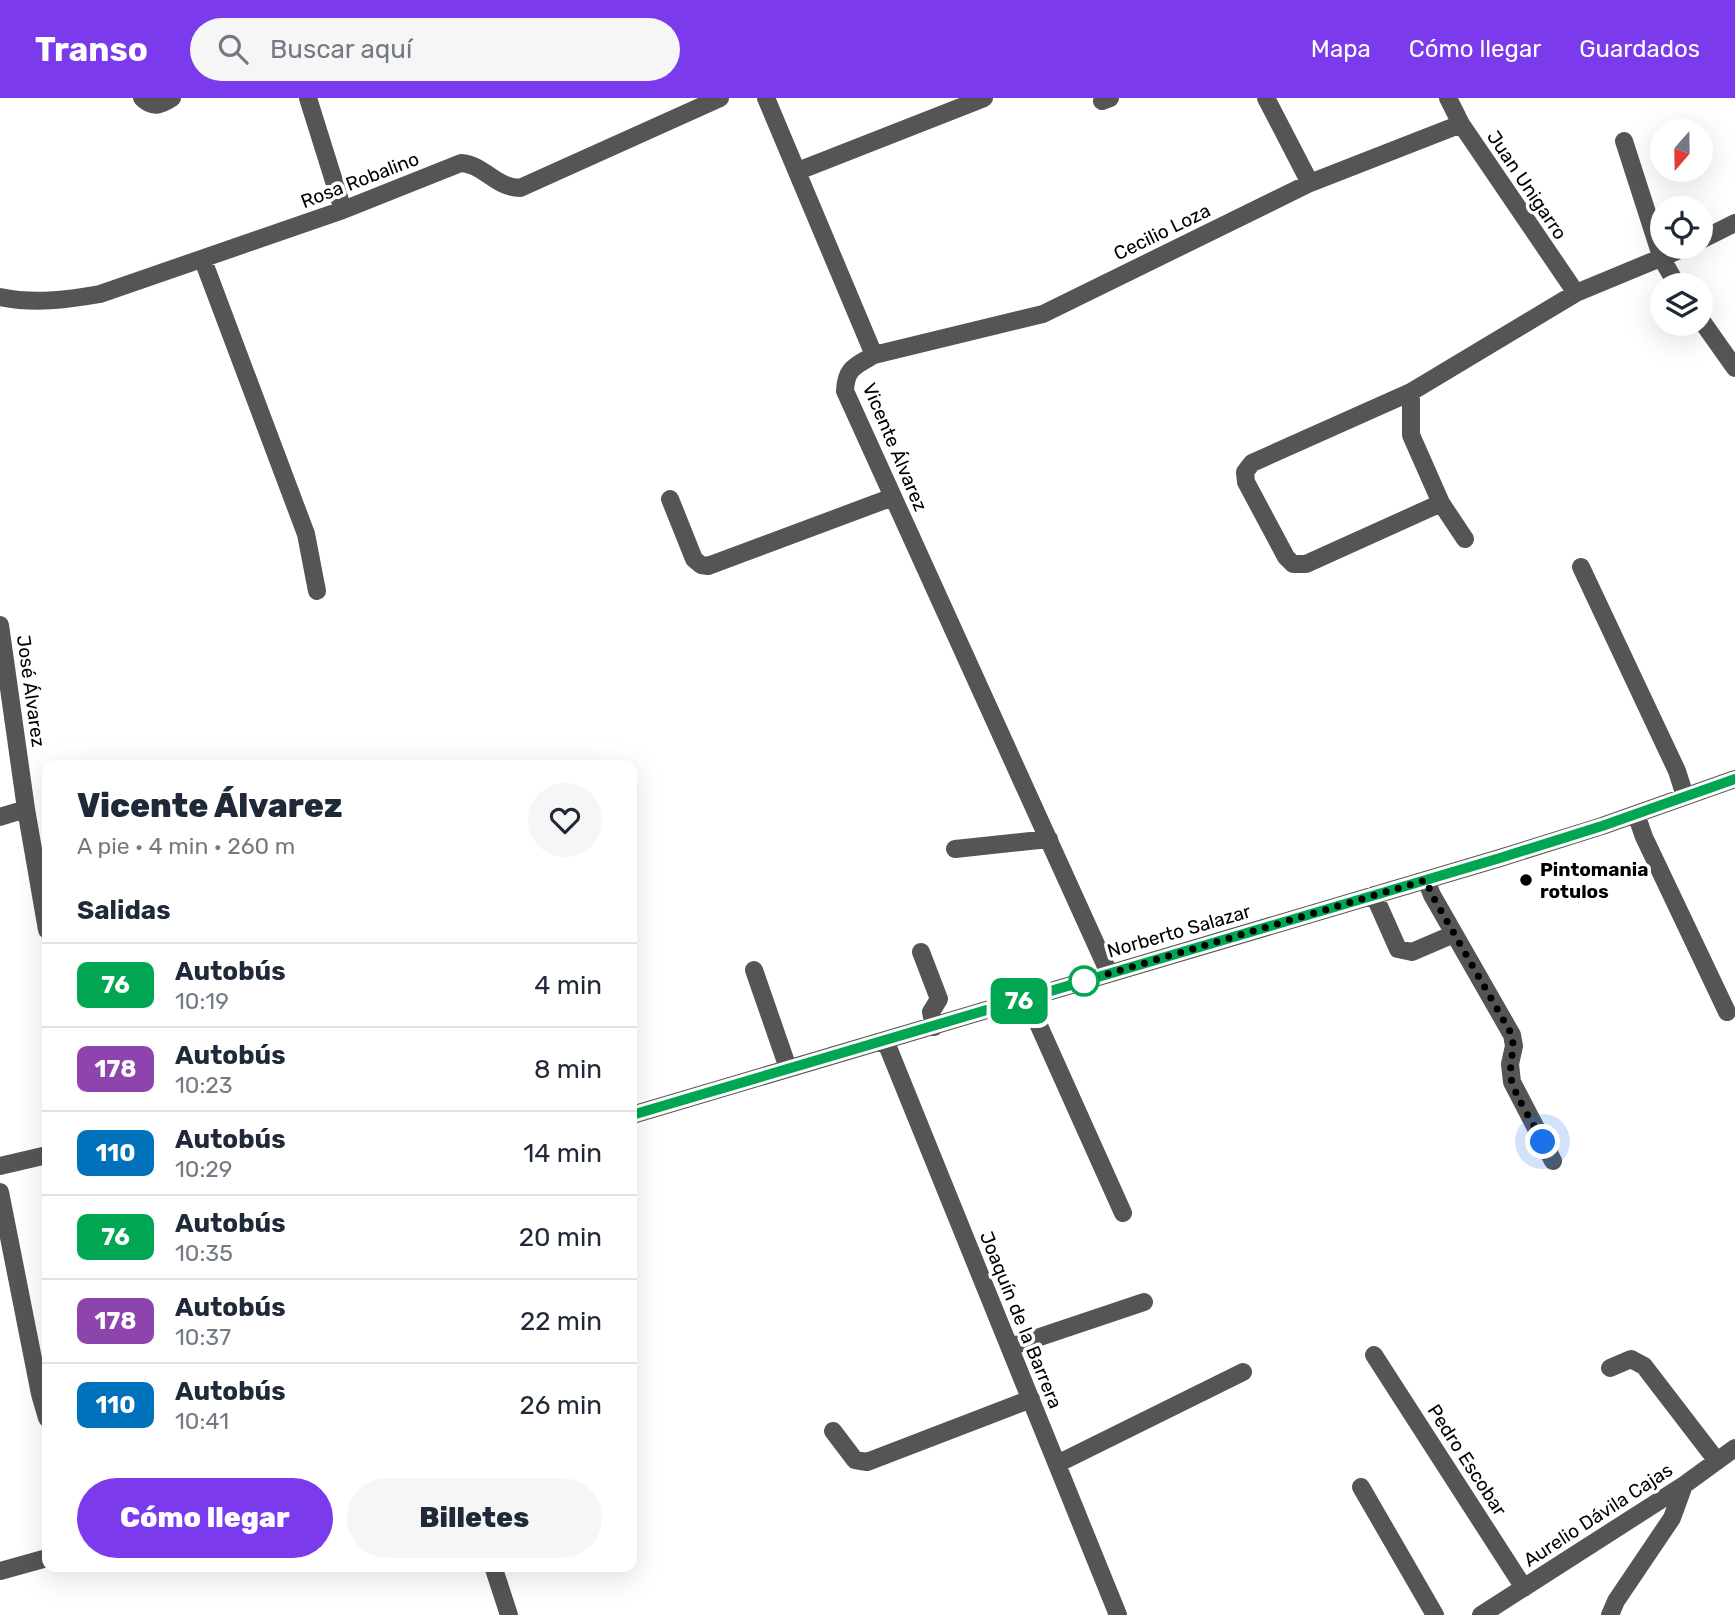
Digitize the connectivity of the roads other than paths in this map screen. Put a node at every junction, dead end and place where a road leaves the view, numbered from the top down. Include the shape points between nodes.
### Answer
1 (142, 98) edge
2 (172, 98) edge
3 (308, 98) edge
4 (720, 98) edge
5 (766, 98) edge
6 (984, 98) edge
7 (1266, 98) edge
8 (1448, 98) edge
9 (1461, 124) junction
10 (1624, 141) dead end
11 (798, 172) junction
12 (1310, 183) junction
13 (342, 210) junction
14 (1650, 222) edge
15 (1735, 223) edge
16 (1713, 234) edge
17 (1662, 259) joint
18 (203, 260) junction
19 (1670, 273) edge
20 (1576, 293) junction
21 (0, 297) edge
22 (1712, 336) edge
23 (874, 355) junction
24 (1735, 368) edge
25 (1411, 391) junction
26 (893, 496) junction
27 (670, 499) dead end
28 (1441, 503) junction
29 (1465, 539) dead end
30 (1581, 568) dead end
31 (317, 591) dead end
32 (0, 625) edge
33 (1735, 779) edge
34 (1685, 796) junction
35 (26, 809) junction
36 (1636, 814) junction
37 (0, 817) edge
38 (1049, 839) junction
39 (955, 849) dead end
40 (1426, 880) junction
41 (1374, 895) junction
42 (42, 901) edge
43 (1454, 934) junction
44 (921, 952) dead end
45 (754, 970) dead end
46 (1110, 973) junction
47 (1027, 999) junction
48 (1727, 1012) dead end
49 (934, 1027) junction
50 (886, 1040) junction
51 (788, 1069) junction
52 (637, 1114) edge
53 (42, 1156) edge
54 (1553, 1161) dead end
55 (0, 1166) edge
56 (0, 1192) edge
57 (1123, 1213) dead end
58 (1144, 1302) dead end
59 (1010, 1347) junction
60 (1374, 1355) dead end
61 (1609, 1368) dead end
62 (1243, 1372) dead end
63 (1031, 1399) junction
64 (42, 1401) edge
65 (833, 1431) dead end
66 (1735, 1448) edge
67 (1717, 1461) junction
68 (1057, 1464) junction
69 (1684, 1485) junction
70 (1361, 1487) dead end
71 (42, 1560) edge
72 (0, 1571) edge
73 (496, 1572) edge
74 (1524, 1588) junction
75 (509, 1615) edge
76 (1118, 1615) edge
77 (1435, 1615) edge
78 (1481, 1615) edge
79 (1610, 1615) edge

1 - 2 street via 160,106
3 - 13 street
4 - 13 street, Rosa Robalino via 520,188 510,188 461,163
5 - 11 street, Vicente Álvarez
6 - 11 street
7 - 12 street
8 - 9 street, Juan Unigarro
9 - 12 street, Cecilio Loza
9 - 20 street, Juan Unigarro
10 - 14 street
11 - 23 street, Vicente Álvarez
12 - 23 street, Cecilio Loza via 1044,314
13 - 18 street, Rosa Robalino
15 - 16 street
17 - 19 street
17 - 20 street
18 - 21 street, Rosa Robalino via 100,294 59,301
18 - 31 street via 306,534
20 - 25 street
22 - 24 street
23 - 26 street, Vicente Álvarez via 850,369 845,391
25 - 28 street via 1411,435
25 - 28 street via 1252,463 1245,472 1246,482 1293,564 1306,564
26 - 27 street via 708,566 694,559
26 - 38 street, Vicente Álvarez
28 - 29 street
30 - 34 street
32 - 35 street, José Álvarez
33 - 34 street, Norberto Salazar
34 - 36 street, Norberto Salazar
35 - 37 street
35 - 42 street, José Álvarez
36 - 40 street, Norberto Salazar
36 - 48 street
38 - 39 street
38 - 46 street, Vicente Álvarez
40 - 41 street, Norberto Salazar
40 - 43 street
41 - 43 street via 1398,949 1412,952
41 - 46 street, Norberto Salazar
43 - 54 street via 1512,1035 1512,1082
44 - 49 street via 939,999 931,1012
45 - 51 street
46 - 47 street, Norberto Salazar
47 - 49 street, Norberto Salazar
47 - 57 street
49 - 50 street, Norberto Salazar
50 - 51 street, Norberto Salazar
50 - 59 street, Joaquín de la Barrera
51 - 52 street, Norberto Salazar
53 - 55 street
56 - 64 street
58 - 59 street
59 - 63 street, Joaquín de la Barrera
60 - 74 street, Pedro Escobar
61 - 67 street via 1631,1359 1644,1366
62 - 68 street
63 - 65 street via 867,1462 855,1460
63 - 68 street, Joaquín de la Barrera
66 - 67 street, Aurelio Dávila Cajas
67 - 69 street, Aurelio Dávila Cajas
68 - 76 street, Joaquín de la Barrera
69 - 74 street, Aurelio Dávila Cajas
69 - 79 street via 1672,1518
70 - 77 street
71 - 72 street
73 - 75 street
74 - 78 street, Aurelio Dávila Cajas

